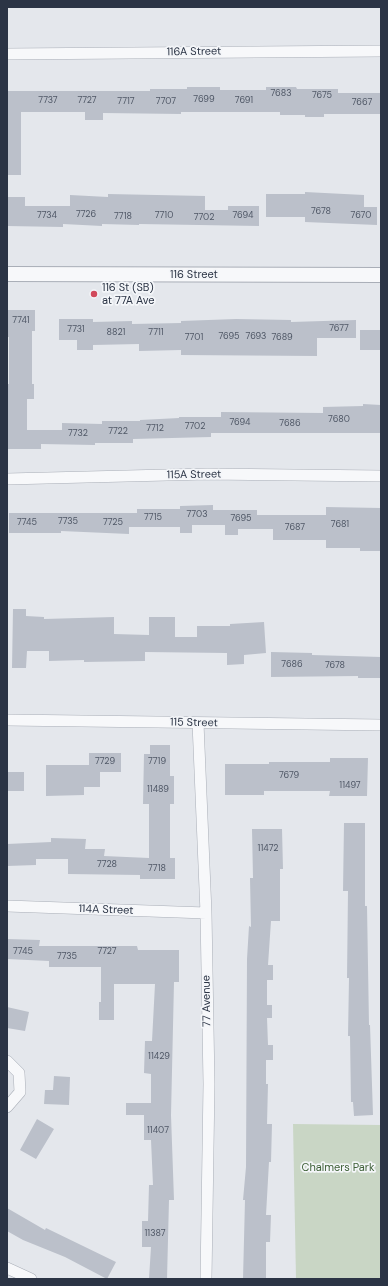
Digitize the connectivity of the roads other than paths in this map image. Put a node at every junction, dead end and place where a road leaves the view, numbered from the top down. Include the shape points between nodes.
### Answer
1 (381, 51) edge
2 (7, 54) edge
3 (7, 274) edge
4 (381, 275) edge
5 (381, 476) edge
6 (7, 479) edge
7 (7, 720) edge
8 (198, 723) junction
9 (381, 725) edge
10 (7, 906) edge
11 (206, 913) junction
12 (7, 1061) edge
13 (7, 1107) edge
14 (7, 1268) edge
15 (31, 1279) edge
16 (206, 1279) edge

1 - 2 street, 116A Street
3 - 4 street, 116 Street
5 - 6 street, 115A Street via 207,474
7 - 8 street, 115 Street
8 - 9 street, 115 Street
8 - 11 street, 77 Avenue
10 - 11 street, 114A Street
11 - 16 street, 77 Avenue via 209,1084
12 - 13 street via 19,1073 20,1092
14 - 15 street

